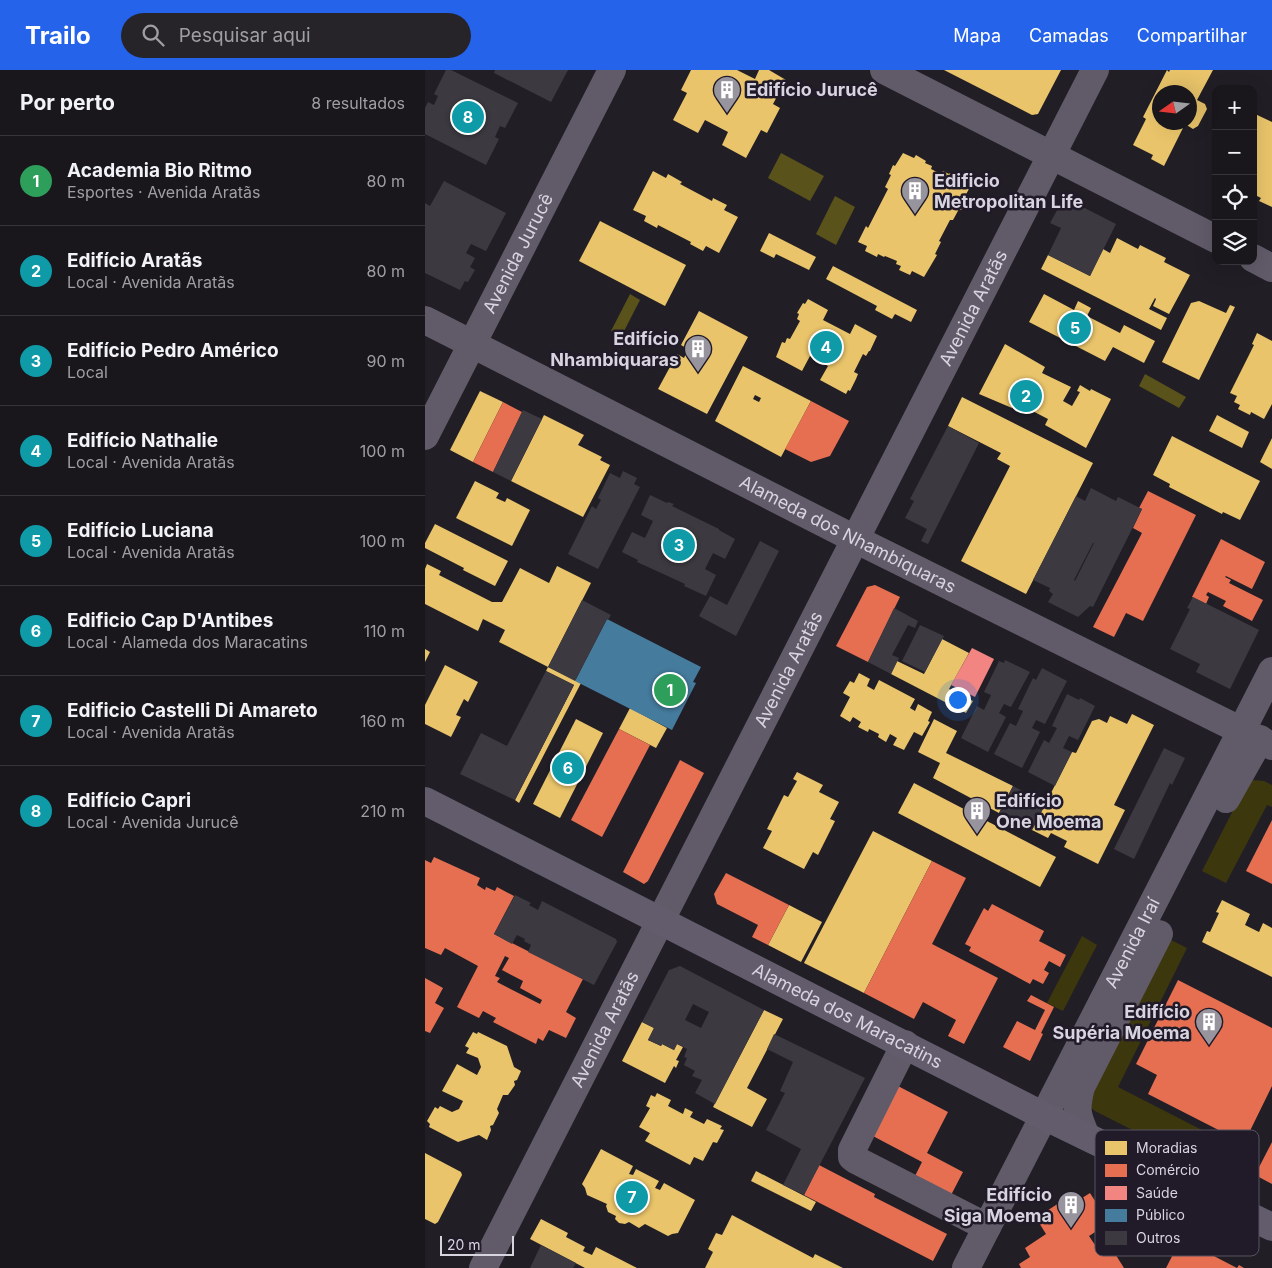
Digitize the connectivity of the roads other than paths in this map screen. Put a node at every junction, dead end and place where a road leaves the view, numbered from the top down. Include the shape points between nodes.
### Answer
1 (611, 70) edge
2 (884, 70) edge
3 (1095, 70) edge
4 (1052, 155) junction
5 (1212, 237) edge
6 (1257, 260) edge
7 (1272, 268) edge
8 (425, 320) edge
9 (471, 343) junction
10 (425, 436) edge
11 (855, 539) junction
12 (1272, 671) edge
13 (1258, 738) edge
14 (425, 801) edge
15 (661, 920) junction
16 (905, 1044) junction
17 (1044, 1116) junction
18 (1086, 1136) junction
19 (1095, 1140) edge
20 (1259, 1222) edge
21 (987, 1227) junction
22 (1272, 1228) edge
23 (483, 1268) edge
24 (966, 1268) edge

1 - 9 street, Avenida Jurucê
2 - 4 street
3 - 4 street, Avenida Aratãs
4 - 5 street
4 - 11 street, Avenida Aratãs
6 - 7 street
8 - 9 street, Alameda dos Nhambiquaras
9 - 10 street, Avenida Jurucê
9 - 11 street, Alameda dos Nhambiquaras
11 - 13 street, Alameda dos Nhambiquaras
11 - 15 street, Avenida Aratãs
12 - 13 street, Avenida Iraí
13 - 17 street, Avenida Iraí
13 - 18 street via 1081,1087 1078,1117
14 - 15 main road, Alameda dos Maracatins
15 - 16 main road, Alameda dos Maracatins
15 - 23 street, Avenida Aratãs
16 - 17 main road, Alameda dos Maracatins
16 - 21 street via 852,1150 852,1156
17 - 18 main road, Alameda dos Maracatins
17 - 21 street, Avenida Iraí
18 - 19 main road, Alameda dos Maracatins
20 - 22 main road, Alameda dos Maracatins
21 - 24 street, Avenida Iraí

